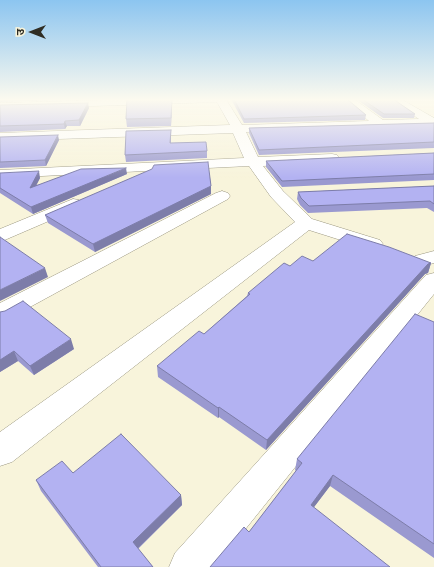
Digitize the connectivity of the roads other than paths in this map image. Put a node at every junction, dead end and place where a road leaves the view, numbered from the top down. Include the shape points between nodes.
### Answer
1 (236, 125) edge
2 (339, 125) edge
3 (238, 129) junction
4 (0, 136) edge
5 (348, 157) edge
6 (254, 162) junction
7 (159, 166) junction
8 (17, 173) junction
9 (0, 174) edge
10 (0, 179) edge
11 (115, 185) edge
12 (301, 192) edge
13 (277, 194) junction
14 (222, 196) dead end
15 (86, 198) edge
16 (306, 223) junction
17 (0, 236) edge
18 (386, 248) edge
19 (426, 264) edge
20 (0, 313) edge
21 (0, 451) edge
22 (188, 567) edge

1 - 3 street
2 - 3 street
3 - 4 street
3 - 6 street
5 - 6 street
6 - 7 street
6 - 13 street
7 - 8 street
7 - 11 street
8 - 9 street
8 - 10 street
12 - 13 street
13 - 16 street
14 - 20 street
15 - 17 street
16 - 18 street
16 - 21 street
19 - 22 street

